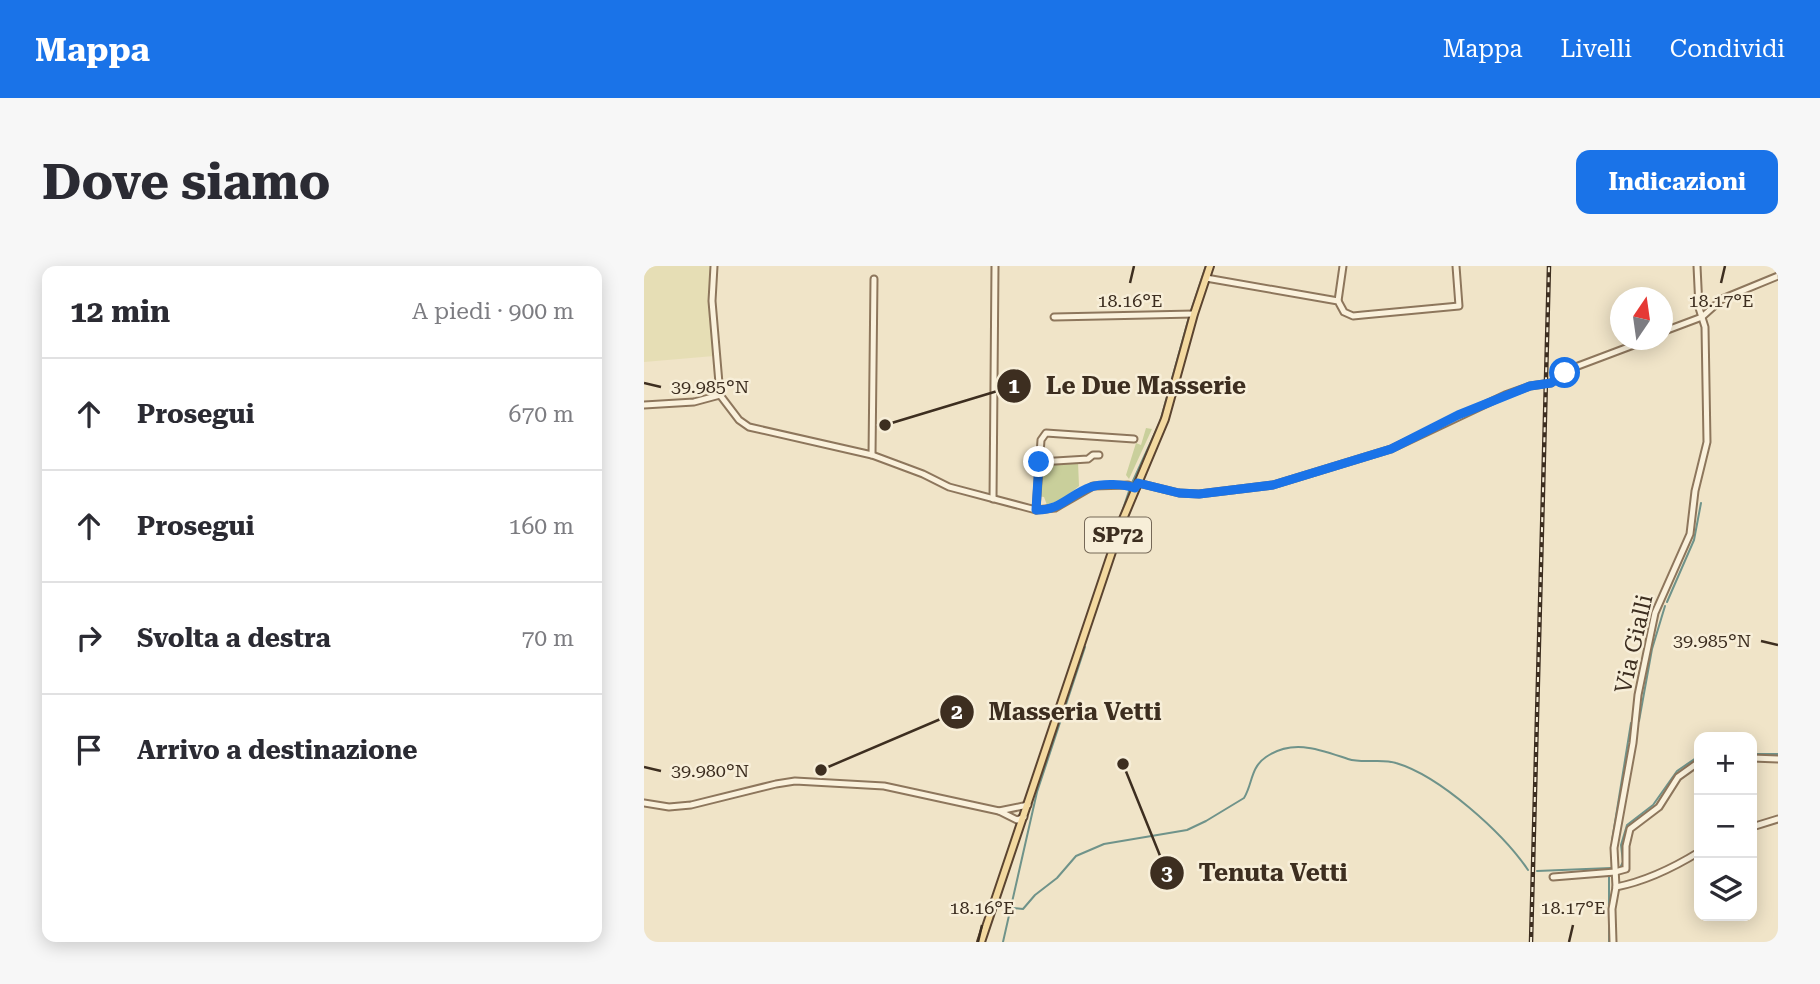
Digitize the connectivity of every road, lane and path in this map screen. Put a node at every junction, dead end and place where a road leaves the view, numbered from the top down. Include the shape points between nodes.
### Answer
1 (714, 266) edge
2 (995, 266) edge
3 (1210, 266) edge
4 (1343, 266) edge
5 (1456, 266) edge
6 (1697, 266) edge
7 (1778, 276) edge
8 (1206, 278) junction
9 (874, 279) dead end
10 (1338, 301) junction
11 (1190, 313) junction
12 (1054, 317) dead end
13 (1702, 317) junction
14 (1673, 328) edge
15 (1620, 350) edge
16 (720, 395) junction
17 (644, 405) edge
18 (1134, 439) dead end
19 (872, 455) junction
20 (1099, 455) dead end
21 (1039, 462) junction
22 (1134, 485) junction
23 (993, 499) junction
24 (1036, 510) junction
25 (1757, 758) edge
26 (1778, 759) edge
27 (1694, 766) edge
28 (644, 803) edge
29 (1028, 805) junction
30 (999, 811) junction
31 (1010, 811) junction
32 (1024, 817) junction
33 (1011, 818) junction
34 (1778, 819) edge
35 (1757, 825) edge
36 (1017, 837) junction
37 (1694, 855) edge
38 (1611, 872) junction
39 (1553, 877) dead end
40 (1616, 887) junction
41 (981, 942) edge
42 (1613, 942) edge

1 - 16 street via 712,301
2 - 23 street
3 - 8 main road, SP72
4 - 10 street
5 - 10 street via 1459,306 1353,316 1344,313
6 - 13 street, Via Gialli
7 - 13 street via 1721,299
8 - 10 street
8 - 11 main road, SP72
9 - 19 street
11 - 12 street
11 - 22 main road, SP72 via 1165,419
13 - 14 street
13 - 38 street, Via Gialli via 1707,442 1690,534 1649,639
15 - 22 street via 1578,366 1551,383 1530,386 1482,405 1391,449 1273,485 1199,494
16 - 17 street via 694,402
16 - 19 street via 749,427
18 - 21 street via 1046,433
19 - 23 street via 949,487
20 - 21 street
21 - 24 street
22 - 24 street via 1093,486 1055,508
22 - 29 main road, SP72
23 - 24 street
25 - 26 street
27 - 38 street via 1678,777 1659,807 1630,829 1626,869
28 - 30 street via 691,805 795,782 884,786
29 - 31 street
29 - 32 main road, SP72
30 - 31 street
30 - 33 street
31 - 32 street
32 - 33 street
32 - 36 main road, SP72
33 - 36 street
34 - 35 street
36 - 41 main road, SP72
37 - 40 street via 1673,869
38 - 39 street
38 - 40 street, Via Gialli
40 - 42 street, Via Gialli

